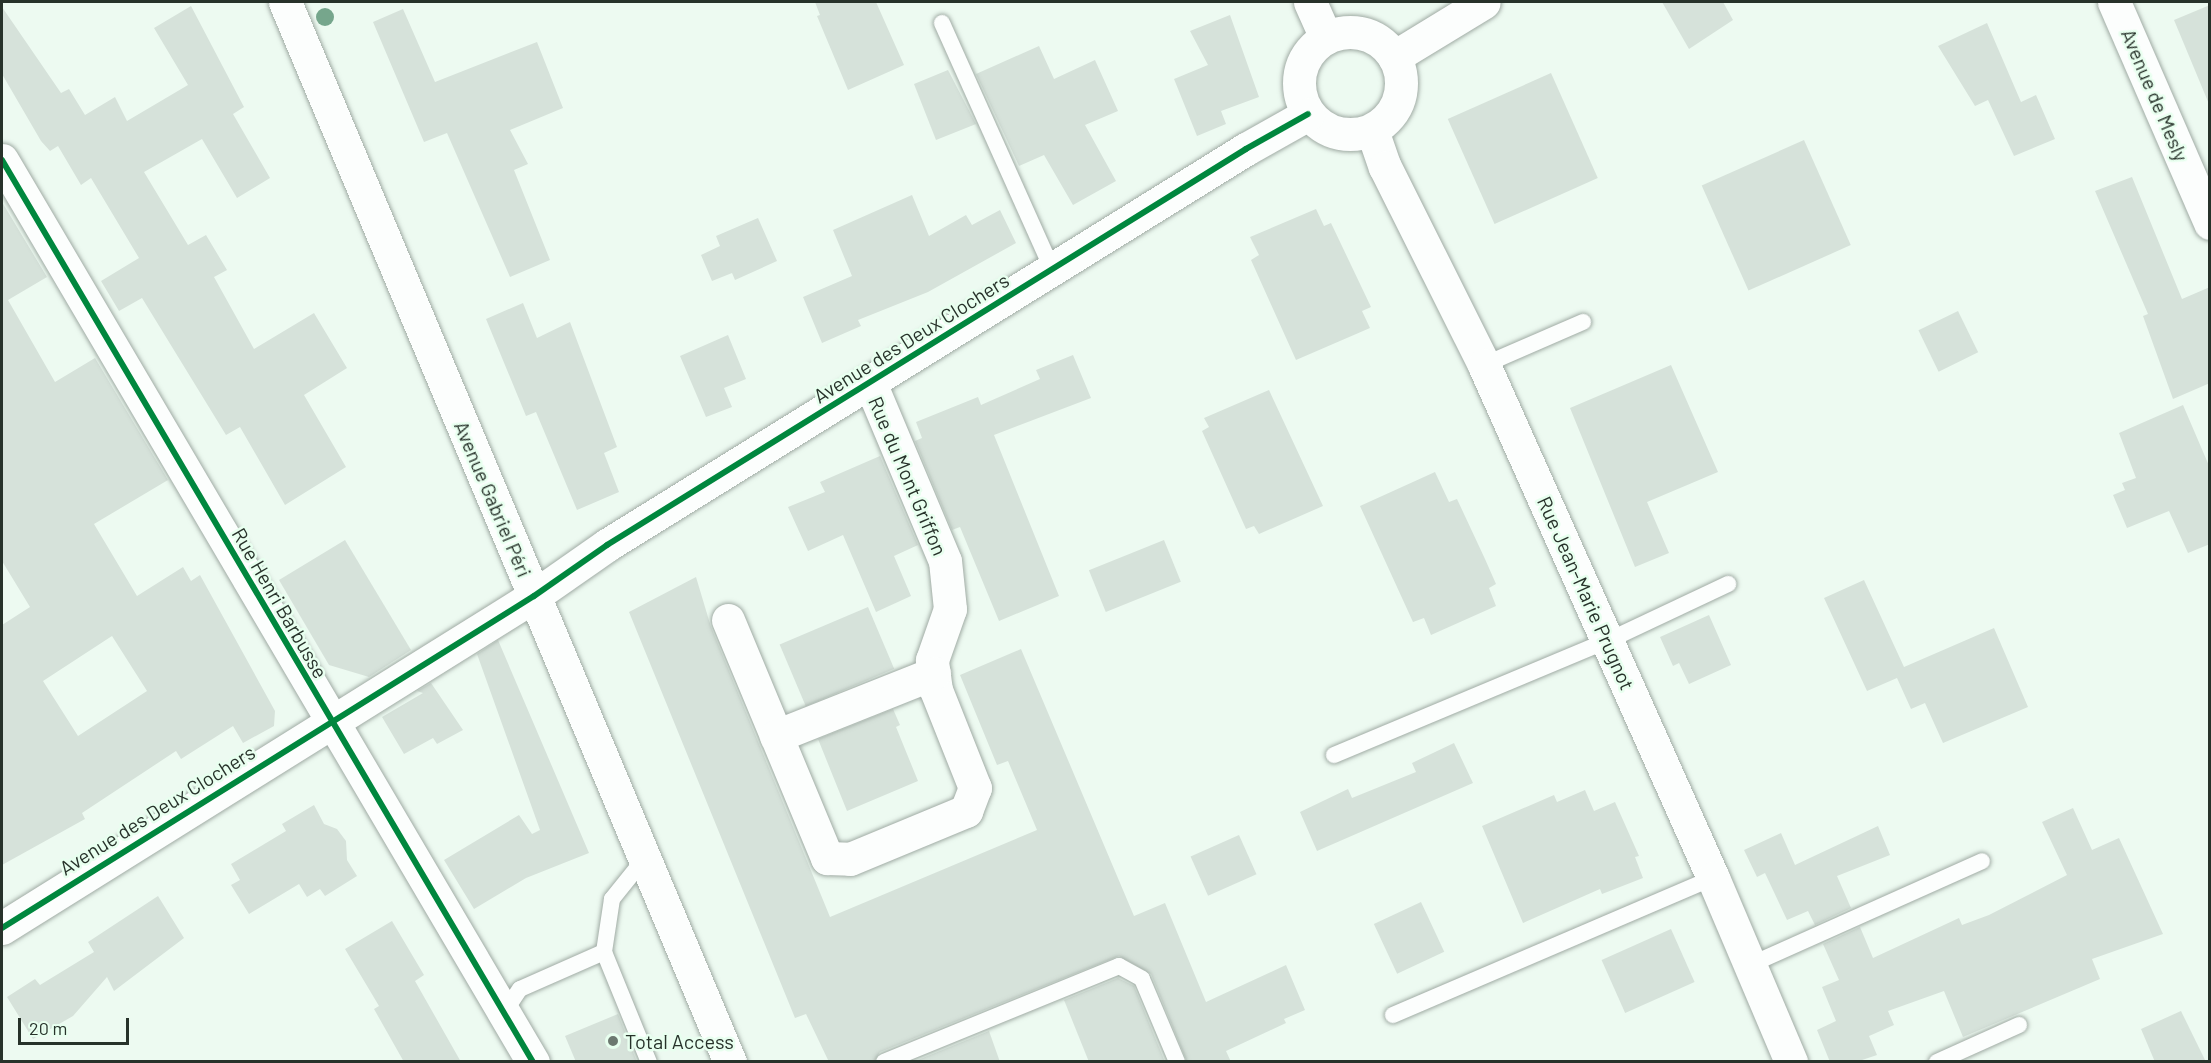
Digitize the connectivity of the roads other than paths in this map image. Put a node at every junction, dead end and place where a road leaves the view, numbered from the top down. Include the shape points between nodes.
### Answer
1 (285, 2) edge
2 (1310, 2) edge
3 (1484, 2) edge
4 (2114, 2) edge
5 (942, 23) dead end
6 (1326, 38) junction
7 (1394, 57) junction
8 (1308, 114) junction
9 (1372, 130) junction
10 (2, 160) edge
11 (2210, 222) edge
12 (1052, 269) junction
13 (1583, 322) dead end
14 (1484, 365) junction
15 (870, 383) junction
16 (1728, 584) dead end
17 (534, 596) junction
18 (728, 620) dead end
19 (1607, 641) junction
20 (934, 673) junction
21 (330, 720) junction
22 (776, 736) junction
23 (1334, 755) dead end
24 (645, 858) junction
25 (1982, 861) dead end
26 (1713, 878) junction
27 (2, 928) edge
28 (604, 952) junction
29 (1750, 965) junction
30 (503, 1014) junction
31 (1393, 1016) dead end
32 (2019, 1025) dead end
33 (533, 1062) edge
34 (649, 1062) edge
35 (730, 1062) edge
36 (884, 1062) edge
37 (1178, 1062) edge
38 (1791, 1062) edge
39 (1937, 1062) edge

1 - 17 street, Avenue Gabriel Péri
2 - 6 street
3 - 7 street
4 - 11 street, Avenue de Mesly
5 - 12 lane
6 - 7 street via 1357,32 1385,45
6 - 8 street via 1312,48 1300,72 1300,99
7 - 9 street via 1401,82 1396,106
8 - 9 street via 1321,127 1337,134 1355,135
8 - 12 street, Avenue des Deux Clochers
9 - 14 street, Rue Jean-Marie Prugnot via 1385,167
10 - 21 street, Rue Henri Barbusse
12 - 15 street, Avenue des Deux Clochers
13 - 14 lane
14 - 19 street, Rue Jean-Marie Prugnot
15 - 17 street, Avenue des Deux Clochers via 607,545
15 - 20 street, Rue du Mont Griffon via 945,561 950,609 932,660
16 - 19 lane
17 - 21 street, Avenue des Deux Clochers
17 - 24 street, Avenue Gabriel Péri
18 - 22 street, Rue du Mont Griffon
19 - 23 lane
19 - 26 street, Rue Jean-Marie Prugnot
20 - 22 street
20 - 22 street, Rue du Mont Griffon via 936,690 975,788 966,811 850,859 827,858
21 - 27 street, Avenue des Deux Clochers
21 - 30 street, Rue Henri Barbusse
24 - 28 lane via 612,899
24 - 35 street, Avenue Gabriel Péri
25 - 29 lane
26 - 29 street, Rue Jean-Marie Prugnot
26 - 31 lane
28 - 30 lane via 520,989
28 - 34 lane
29 - 38 street, Rue Jean-Marie Prugnot
30 - 33 street, Rue Henri Barbusse
32 - 39 lane
36 - 37 lane via 1119,966 1142,979

